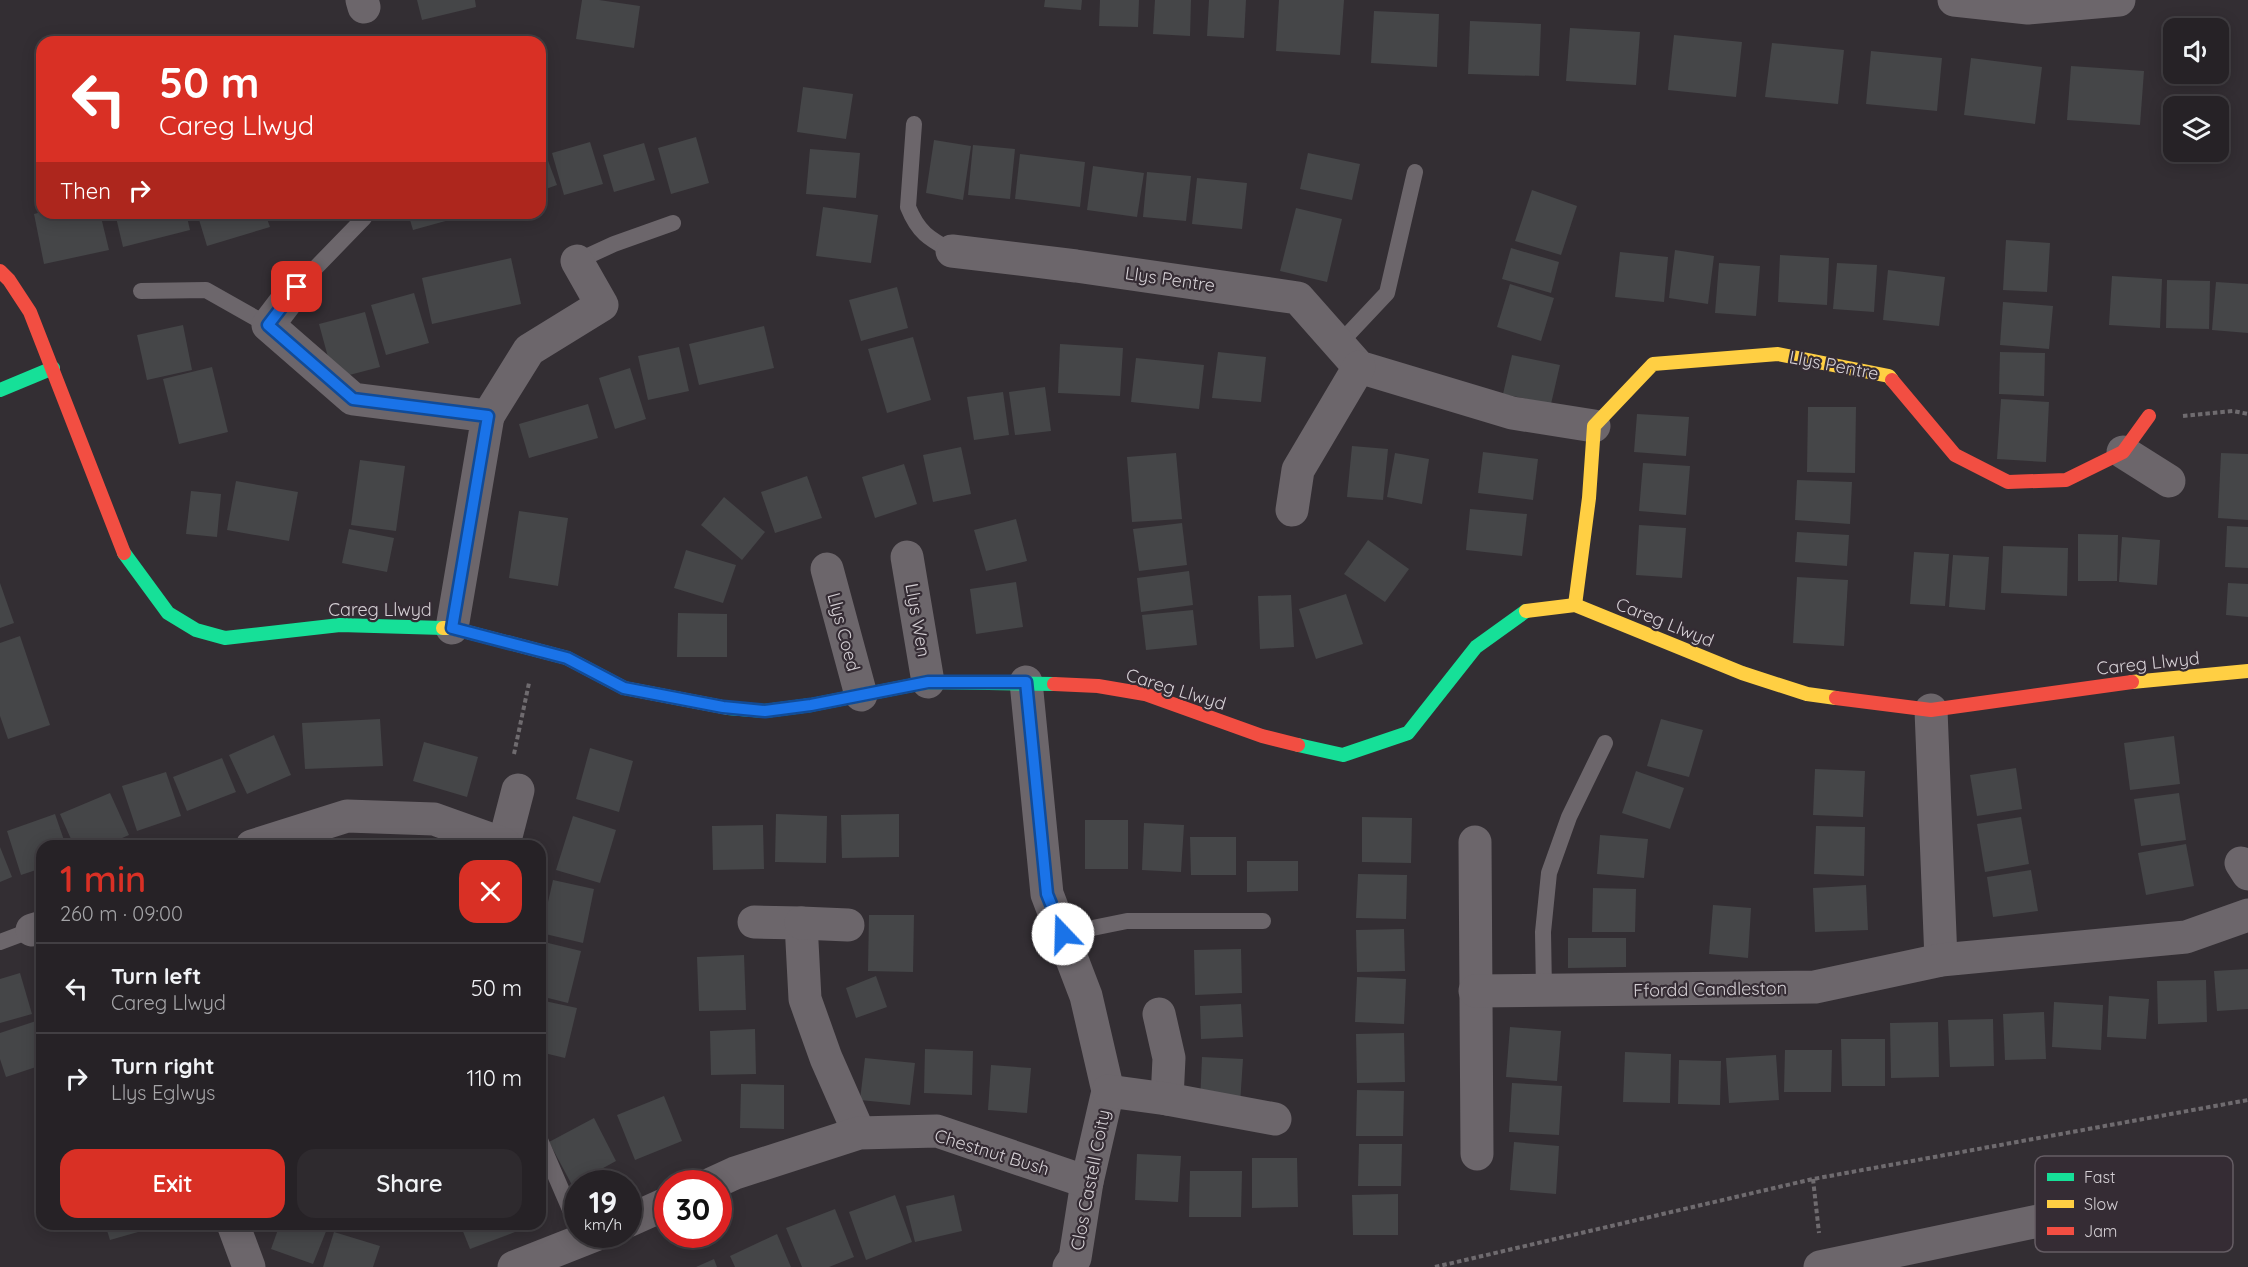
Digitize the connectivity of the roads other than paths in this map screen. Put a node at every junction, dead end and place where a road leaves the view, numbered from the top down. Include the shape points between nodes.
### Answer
1 (1954, 0) edge
2 (2119, 0) edge
3 (914, 124) dead end
4 (1416, 172) dead end
5 (363, 219) edge
6 (673, 223) dead end
7 (952, 251) joint
8 (577, 261) joint
9 (0, 271) edge
10 (297, 287) joint
11 (141, 291) dead end
12 (268, 325) junction
13 (1349, 356) junction
14 (53, 368) junction
15 (0, 390) edge
16 (488, 416) junction
17 (2149, 416) road end
18 (1594, 426) junction
19 (2124, 452) junction
20 (2169, 481) dead end
21 (1292, 510) dead end
22 (907, 557) dead end
23 (827, 569) dead end
24 (1575, 605) junction
25 (452, 628) junction
26 (2248, 671) edge
27 (928, 682) junction
28 (1026, 682) junction
29 (861, 695) junction
30 (1931, 710) junction
31 (1605, 743) dead end
32 (518, 790) road end
33 (271, 840) edge
34 (490, 840) edge
35 (504, 840) edge
36 (1475, 842) dead end
37 (2248, 915) edge
38 (1263, 921) dead end
39 (754, 922) dead end
40 (801, 923) junction
41 (848, 925) dead end
42 (36, 928) edge
43 (1063, 934) junction
44 (0, 942) edge
45 (1941, 960) junction
46 (1475, 991) junction
47 (1544, 991) junction
48 (1159, 1014) dead end
49 (1108, 1091) junction
50 (1167, 1099) junction
51 (1275, 1119) dead end
52 (859, 1133) junction
53 (546, 1153) edge
54 (1477, 1155) dead end
55 (732, 1174) edge
56 (1087, 1182) junction
57 (564, 1190) edge
58 (2035, 1222) edge
59 (235, 1230) edge
60 (564, 1244) edge
61 (249, 1267) edge
62 (514, 1267) edge
63 (1069, 1267) edge
64 (1821, 1267) edge

1 - 2 street via 2028,8
3 - 7 lane via 908,207 927,238
4 - 13 lane via 1387,293
5 - 10 lane
6 - 8 lane
7 - 13 street, Llys Pentre via 1298,298
8 - 16 street via 602,305 529,350
9 - 14 street, Careg Llwyd via 30,312
10 - 12 street
11 - 12 lane via 206,290
12 - 16 street via 353,399
13 - 18 street via 1512,413
13 - 21 street via 1298,470
14 - 15 street
14 - 25 street, Careg Llwyd via 125,555 168,613 196,630 225,638 340,625
16 - 25 street
17 - 19 street, Llys Pentre
18 - 19 street, Llys Pentre via 1653,364 1778,354 1889,376 1955,455 2008,482 2066,480
18 - 24 street
19 - 20 street
22 - 27 street, Llys Wen
23 - 29 street, Llys Coed
24 - 28 street, Careg Llwyd via 1526,611 1476,647 1408,733 1343,755 1262,736 1145,694 1098,686
24 - 30 street, Careg Llwyd via 1742,673 1807,694
25 - 29 street, Careg Llwyd via 567,658 624,688 690,702 765,711
26 - 30 street, Careg Llwyd via 2119,683
27 - 28 street, Careg Llwyd
27 - 29 street, Careg Llwyd
28 - 43 street, Clos Castell Coity via 1047,894
30 - 45 street
31 - 47 lane via 1569,817 1549,873 1543,932
32 - 35 street
33 - 34 street via 347,816 434,819
36 - 46 street
37 - 45 street, Ffordd Candleston via 2186,937
38 - 43 lane via 1127,921
39 - 40 street
40 - 41 street
40 - 52 street via 805,999
42 - 44 lane
43 - 49 street, Clos Castell Coity via 1086,996
45 - 47 street, Ffordd Candleston via 1815,987
46 - 47 street, Ffordd Candleston
46 - 54 street
48 - 50 street via 1169,1058
49 - 50 street, Clos Castell Coity
49 - 56 street, Clos Castell Coity
50 - 51 street, Clos Castell Coity
52 - 55 street, Chestnut Bush
52 - 56 street, Chestnut Bush via 937,1131
53 - 57 lane
56 - 63 street, Clos Castell Coity via 1075,1258
58 - 64 street
59 - 61 street
60 - 62 street

